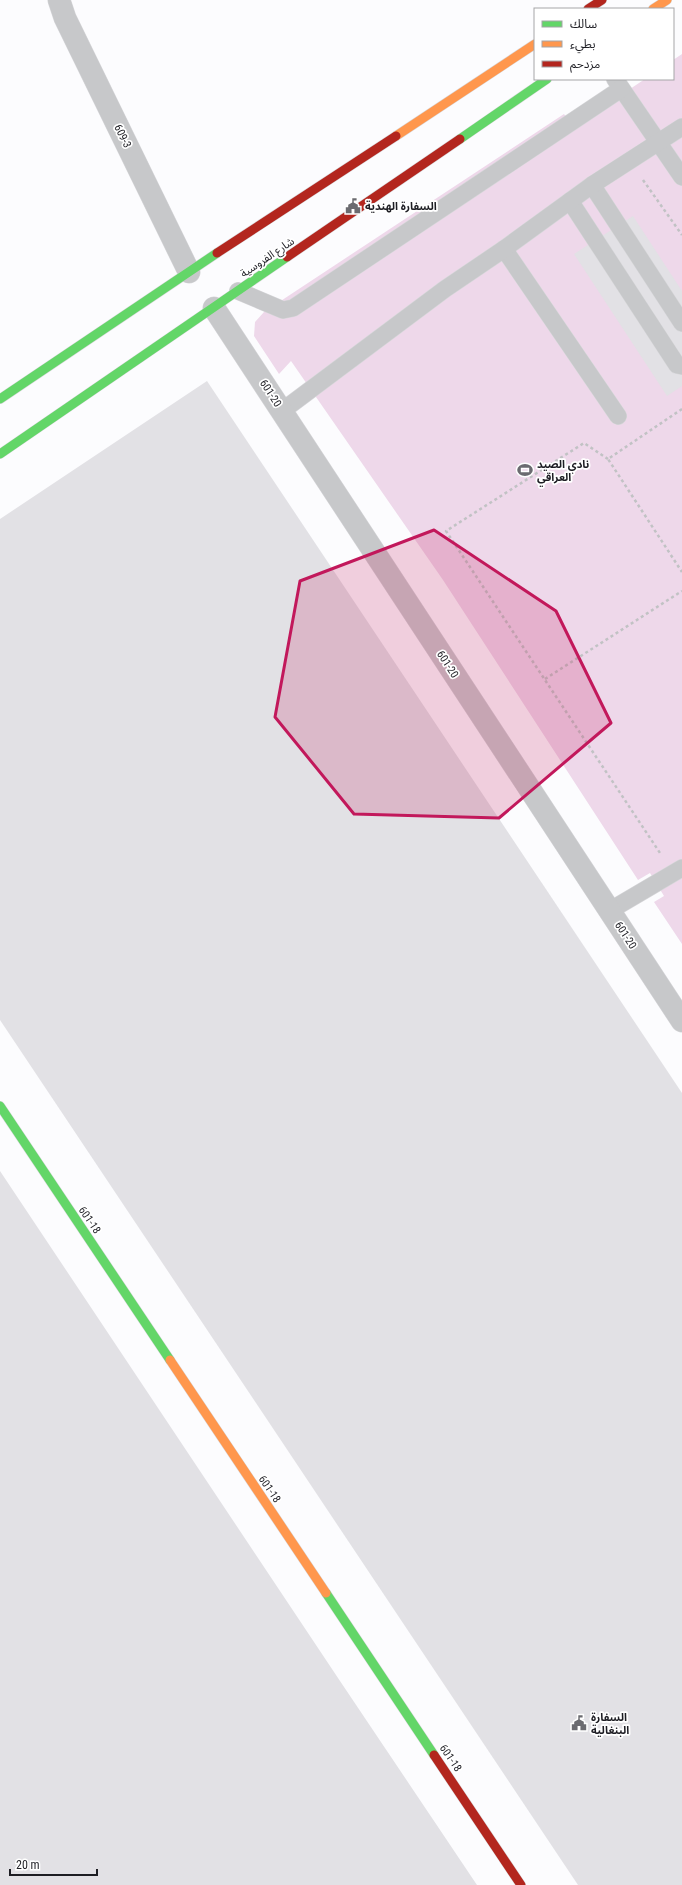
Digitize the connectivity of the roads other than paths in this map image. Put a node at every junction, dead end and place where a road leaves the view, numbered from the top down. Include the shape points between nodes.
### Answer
1 (60, 0) edge
2 (602, 0) edge
3 (667, 0) edge
4 (590, 8) edge
5 (655, 8) edge
6 (534, 45) edge
7 (546, 80) edge
8 (618, 84) edge
9 (682, 127) edge
10 (658, 142) junction
11 (682, 177) edge
12 (592, 185) junction
13 (570, 201) junction
14 (504, 249) junction
15 (188, 272) junction
16 (238, 291) junction
17 (214, 308) junction
18 (682, 323) edge
19 (682, 366) edge
20 (0, 399) edge
21 (282, 411) junction
22 (618, 416) dead end
23 (0, 454) edge
24 (682, 868) edge
25 (609, 910) junction
26 (682, 1021) edge
27 (0, 1106) edge
28 (521, 1885) edge

1 - 15 street, 609-3 via 65,18
2 - 4 street
3 - 5 street
6 - 15 street
7 - 16 street, شارع الفروسية
8 - 10 lane
8 - 16 lane via 293,308 283,310
9 - 10 lane
10 - 11 lane
10 - 12 lane
12 - 13 lane
12 - 18 lane
13 - 14 lane
13 - 19 lane via 677,366
14 - 21 lane via 414,311
14 - 22 lane
15 - 20 street
16 - 17 street, شارع الفروسية
17 - 21 street, 601-20
17 - 23 street, شارع الفروسية
21 - 25 street, 601-20
24 - 25 lane
25 - 26 street, 601-20
27 - 28 street, 601-18

